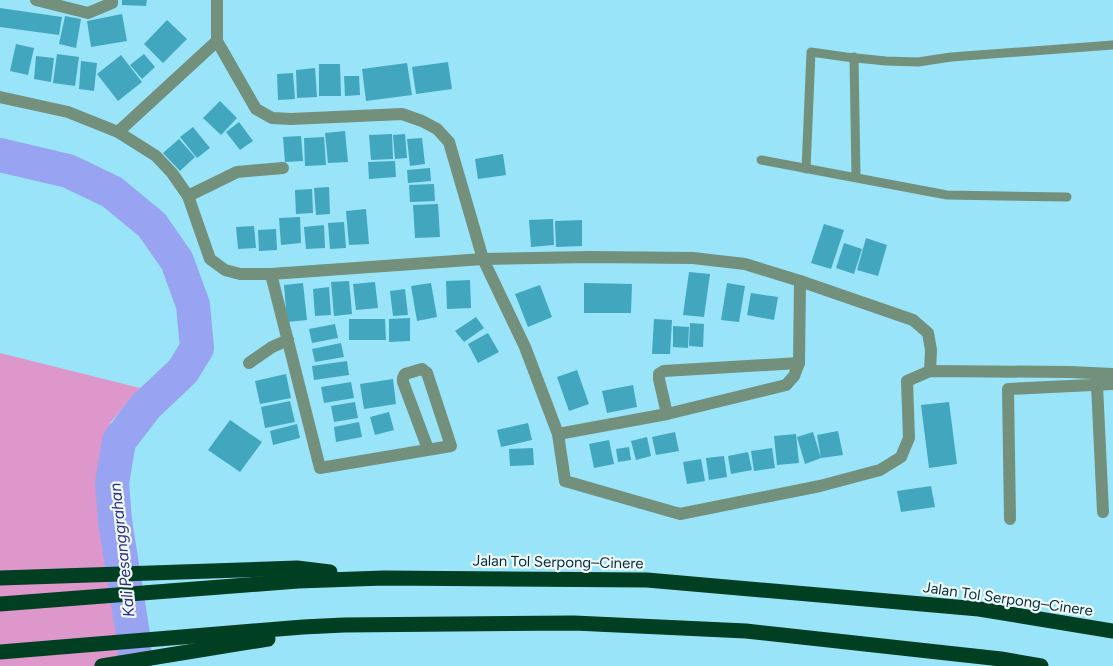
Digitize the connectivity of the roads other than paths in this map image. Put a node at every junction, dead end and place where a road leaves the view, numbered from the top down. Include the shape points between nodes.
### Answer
1 (36, 0) edge
2 (112, 0) edge
3 (217, 0) edge
4 (217, 41) junction
5 (1113, 45) edge
6 (854, 58) junction
7 (0, 97) edge
8 (118, 132) junction
9 (761, 160) dead end
10 (283, 168) dead end
11 (806, 169) junction
12 (856, 178) junction
13 (188, 196) junction
14 (1067, 197) dead end
15 (483, 259) junction
16 (271, 274) junction
17 (800, 280) junction
18 (288, 340) junction
19 (799, 362) junction
20 (249, 363) dead end
21 (930, 371) junction
22 (1113, 374) edge
23 (1113, 384) edge
24 (1097, 385) junction
25 (667, 414) junction
26 (558, 434) junction
27 (428, 449) junction
28 (1103, 512) dead end
29 (1010, 519) dead end
30 (297, 574) junction
31 (0, 578) edge
32 (0, 604) edge
33 (303, 630) junction
34 (1113, 631) edge
35 (0, 652) edge
36 (102, 666) edge
37 (1041, 666) edge

1 - 2 street via 88,13 112,3
3 - 4 street
4 - 8 street
4 - 15 street via 256,110 272,118 402,114 437,129 448,142
5 - 6 lane via 918,62
6 - 11 lane via 811,52
6 - 12 lane
7 - 8 street via 68,112
8 - 13 street via 156,156
9 - 11 lane
10 - 13 street via 238,172
11 - 12 lane
12 - 14 lane via 947,195
13 - 16 street via 210,259 225,270 240,274
15 - 16 street
15 - 17 street via 693,258 745,264
15 - 26 street via 525,348
16 - 18 street
17 - 19 street
17 - 21 street via 913,320 928,332 932,350
18 - 20 street
18 - 27 street via 320,468
19 - 25 street via 794,376 786,385
19 - 25 street via 664,370 659,379
21 - 22 street
21 - 26 street via 907,382 909,438 901,457 880,470 820,486 680,514 565,481
23 - 24 street
24 - 28 street
24 - 29 street via 1008,389
25 - 26 street
27 - 27 street via 403,382 405,374 422,369 427,373 451,446
30 - 31 highway
30 - 32 highway, Jalan Tol Serpong–Cinere
30 - 34 highway, Jalan Tol Serpong–Cinere via 384,578 647,580 979,609
33 - 35 highway
33 - 36 highway
33 - 37 highway via 344,625 574,623 746,631

